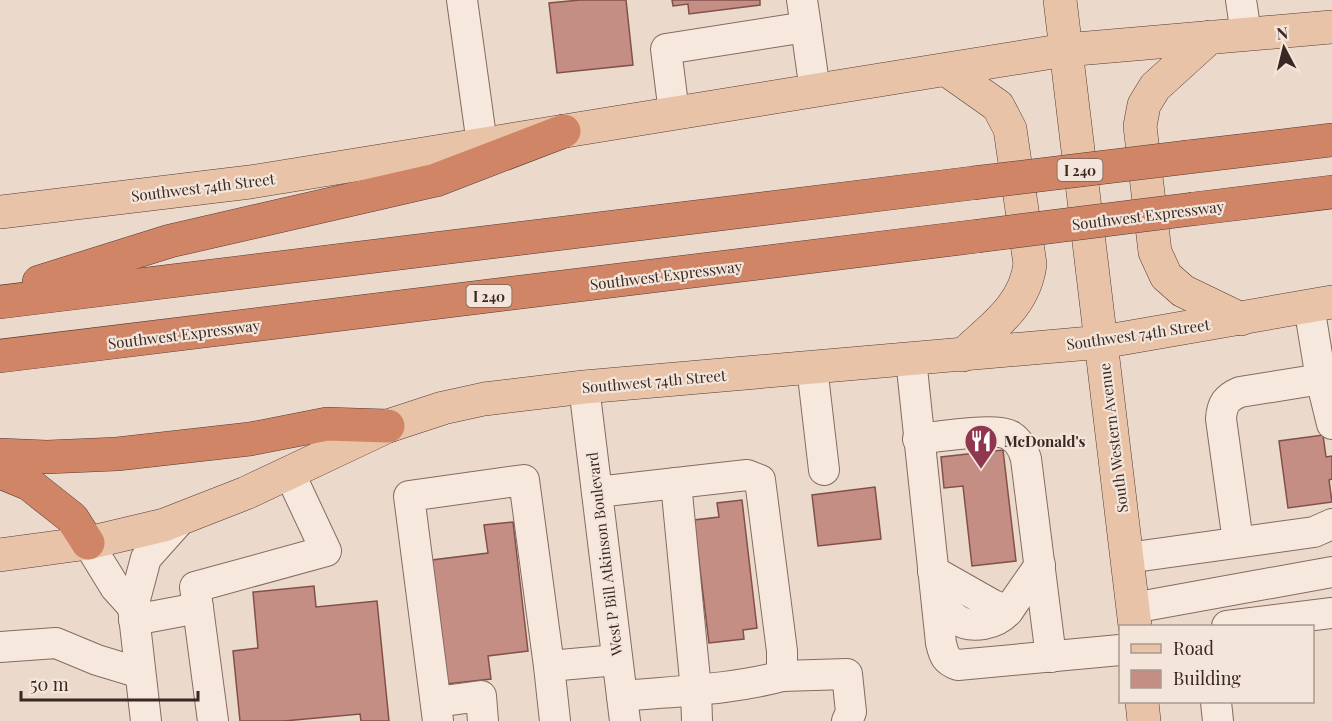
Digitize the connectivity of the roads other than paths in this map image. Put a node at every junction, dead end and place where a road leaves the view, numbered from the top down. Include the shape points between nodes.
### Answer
1 (462, 0) edge
2 (1060, 0) edge
3 (1241, 0) edge
4 (804, 13) edge
5 (1332, 27) edge
6 (1246, 34) junction
7 (1210, 37) junction
8 (1065, 50) junction
9 (947, 70) junction
10 (816, 91) junction
11 (674, 113) junction
12 (564, 131) junction
13 (1332, 140) edge
14 (482, 144) junction
15 (1332, 192) edge
16 (0, 212) edge
17 (0, 294) edge
18 (0, 302) edge
19 (1321, 304) edge
20 (1241, 319) junction
21 (1102, 342) junction
22 (963, 355) junction
23 (0, 356) edge
24 (911, 359) junction
25 (812, 368) junction
26 (1321, 379) junction
27 (584, 387) junction
28 (1332, 424) edge
29 (388, 426) junction
30 (918, 439) junction
31 (0, 455) edge
32 (824, 470) dead end
33 (0, 472) edge
34 (289, 472) junction
35 (676, 483) junction
36 (597, 492) junction
37 (180, 519) junction
38 (1332, 524) edge
39 (1238, 542) junction
40 (88, 543) junction
41 (0, 555) edge
42 (1127, 558) junction
43 (1040, 565) junction
44 (1332, 572) edge
45 (934, 582) junction
46 (198, 608) junction
47 (134, 613) junction
48 (1332, 613) edge
49 (1134, 617) edge
50 (1242, 625) edge
51 (0, 647) edge
52 (1119, 650) edge
53 (1051, 657) junction
54 (617, 660) junction
55 (782, 663) junction
56 (549, 666) junction
57 (140, 673) junction
58 (696, 690) junction
59 (623, 708) edge
60 (437, 711) edge
61 (146, 721) edge
62 (213, 721) edge
63 (483, 721) edge
64 (555, 721) edge
65 (697, 721) edge
66 (847, 721) edge

1 - 14 street
2 - 8 main road, South Western Avenue
3 - 6 street
4 - 10 street
4 - 11 street via 666,49
5 - 6 main road, Southwest 74th Street
6 - 7 main road, Southwest 74th Street
7 - 8 main road, Southwest 74th Street
7 - 20 main road via 1155,87 1144,105 1140,126 1155,252 1166,276 1183,291
8 - 9 main road, Southwest 74th Street
8 - 21 main road, South Western Avenue
9 - 10 main road, Southwest 74th Street
9 - 22 main road via 998,106 1010,129 1030,264 1026,285 1014,305
10 - 11 main road, Southwest 74th Street
11 - 12 main road, Southwest 74th Street
12 - 14 main road, Southwest 74th Street
12 - 17 highway via 436,180 170,241
13 - 18 highway, I 240, bridge
14 - 16 main road, Southwest 74th Street via 250,182
15 - 23 highway, Southwest Expressway / I 240, bridge
19 - 20 main road, Southwest 74th Street
19 - 26 street
20 - 21 main road, Southwest 74th Street
21 - 22 main road, Southwest 74th Street
21 - 42 main road, South Western Avenue
22 - 24 main road, Southwest 74th Street
24 - 25 main road, Southwest 74th Street
24 - 30 street
25 - 27 main road, Southwest 74th Street
25 - 32 street
26 - 28 street
26 - 39 street via 1240,392 1222,405
27 - 29 main road, Southwest 74th Street via 484,399
27 - 36 street, West P Bill Atkinson Boulevard
29 - 31 highway via 327,424 250,439 117,454
29 - 34 main road, Southwest 74th Street
30 - 43 street via 997,432 1011,436 1026,459
30 - 45 street
33 - 40 highway via 29,484 72,518
34 - 37 main road, Southwest 74th Street
34 - 46 street via 326,551 195,587
35 - 36 street
35 - 55 street via 747,475 760,480
35 - 58 street
36 - 54 street, West P Bill Atkinson Boulevard
37 - 40 main road, Southwest 74th Street
37 - 47 street via 146,558
38 - 39 street via 1314,532
39 - 42 street
40 - 41 main road, Southwest 74th Street
40 - 47 street
42 - 49 main road, South Western Avenue
43 - 45 street via 1008,611
43 - 53 street
44 - 49 street
45 - 53 street via 941,644 948,661 958,665
46 - 47 street
46 - 62 street
47 - 57 street
48 - 50 street
51 - 57 street via 56,643
52 - 53 street
54 - 56 street
54 - 59 street, West P Bill Atkinson Boulevard
55 - 58 street
55 - 66 street via 847,674 851,711
56 - 60 street via 524,480 409,496
56 - 64 street
57 - 61 street
58 - 59 street
58 - 65 street
60 - 63 street via 481,696

